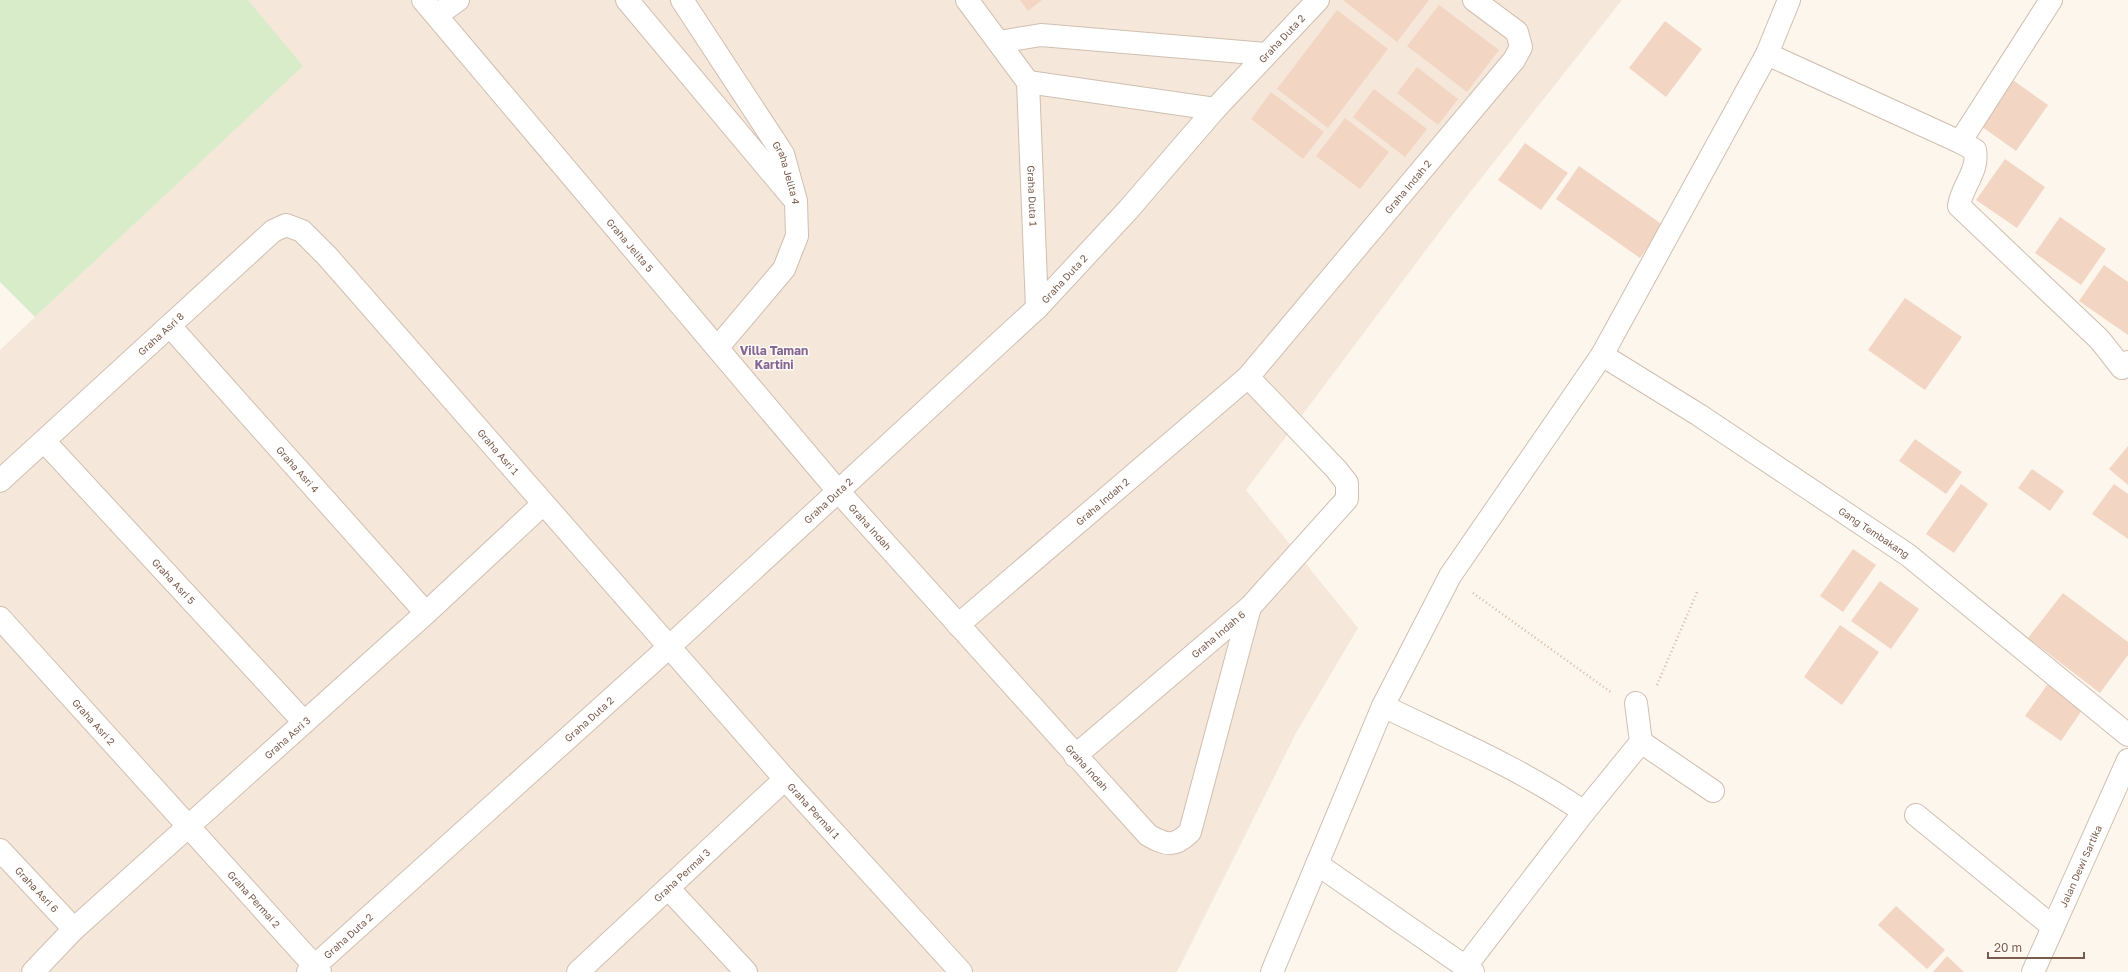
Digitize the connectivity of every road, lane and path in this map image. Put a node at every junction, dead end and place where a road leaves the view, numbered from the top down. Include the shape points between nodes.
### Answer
1 (458, 0) edge
2 (627, 0) edge
3 (682, 0) edge
4 (967, 0) edge
5 (1318, 0) edge
6 (1474, 0) edge
7 (1789, 0) edge
8 (2051, 0) edge
9 (430, 8) edge
10 (999, 42) junction
11 (1266, 54) junction
12 (1767, 54) junction
13 (1028, 82) junction
14 (1215, 109) junction
15 (1960, 142) junction
16 (796, 201) junction
17 (327, 256) joint
18 (1036, 308) junction
19 (170, 326) junction
20 (718, 347) junction
21 (1602, 355) junction
22 (2128, 362) edge
23 (1248, 377) junction
24 (44, 441) junction
25 (0, 481) edge
26 (838, 491) junction
27 (543, 504) junction
28 (1450, 576) junction
29 (1698, 590) dead end
30 (1250, 607) junction
31 (426, 613) junction
32 (0, 618) edge
33 (958, 625) junction
34 (669, 647) junction
35 (1636, 703) junction
36 (1383, 706) junction
37 (304, 722) junction
38 (2128, 735) edge
39 (1641, 742) junction
40 (1075, 756) junction
41 (2128, 760) edge
42 (785, 779) junction
43 (1714, 790) dead end
44 (1584, 812) junction
45 (1916, 815) dead end
46 (189, 825) junction
47 (0, 850) edge
48 (1317, 864) junction
49 (668, 888) junction
50 (2053, 927) junction
51 (74, 929) junction
52 (1469, 969) edge
53 (314, 970) edge
54 (33, 972) edge
55 (578, 972) edge
56 (746, 972) edge
57 (961, 972) edge
58 (1272, 972) edge
59 (2033, 972) edge

1 - 9 street
2 - 16 street
3 - 16 street, Graha Jelita 4 via 783,154
4 - 10 street
5 - 11 street, Graha Duta 2
6 - 23 street, Graha Indah 2 via 1517,32 1521,47 1514,60
7 - 12 street
8 - 15 street
9 - 20 street, Graha Jelita 5
10 - 11 street via 1041,35
10 - 13 street
11 - 14 street, Graha Duta 2
12 - 15 street
12 - 21 street
13 - 14 street
13 - 18 street, Graha Duta 1
14 - 18 street, Graha Duta 2 via 1128,210
15 - 22 street via 1975,150 1976,164 1960,196 1959,206 2100,340 2122,368
16 - 20 street, Graha Jelita 4 via 798,236 784,269
17 - 19 street, Graha Asri 8 via 302,231 286,226 273,231
17 - 27 street, Graha Asri 1
18 - 26 street, Graha Duta 2
19 - 24 street, Graha Asri 8
19 - 31 street, Graha Asri 4
20 - 26 street, Graha Jelita 5
21 - 28 street
21 - 38 street, Gang Tembakang via 1699,414 1908,555
23 - 30 street, Graha Indah 6 via 1347,483 1347,499
23 - 33 street, Graha Indah 2
24 - 25 street, Graha Asri 8
24 - 37 street, Graha Asri 5
26 - 33 street, Graha Indah
26 - 34 street, Graha Duta 2
27 - 31 street, Graha Asri 3
27 - 34 street, Graha Asri 1
28 - 35 path via 1618,697
28 - 36 street
29 - 35 path via 1651,698
30 - 40 street, Graha Indah 6
30 - 40 street, Graha Indah via 1190,832 1180,842 1164,843 1148,835
31 - 37 street, Graha Asri 3
32 - 46 street, Graha Asri 2
33 - 40 street, Graha Indah
34 - 42 street, Graha Permai 1
34 - 53 street, Graha Duta 2
35 - 39 street
36 - 44 street via 1489,757 1561,796
36 - 48 street
37 - 46 street, Graha Asri 3
39 - 43 street
39 - 44 street
41 - 50 street, Jalan Dewi Sartika
42 - 49 street, Graha Permai 3
42 - 57 street, Graha Permai 1
44 - 52 street
45 - 50 street
46 - 51 street, Graha Asri 3
46 - 53 street, Graha Permai 2
47 - 51 street, Graha Asri 6
48 - 52 street
48 - 58 street
49 - 55 street, Graha Permai 3
49 - 56 street
50 - 59 street, Jalan Dewi Sartika
51 - 54 street, Graha Asri 3

